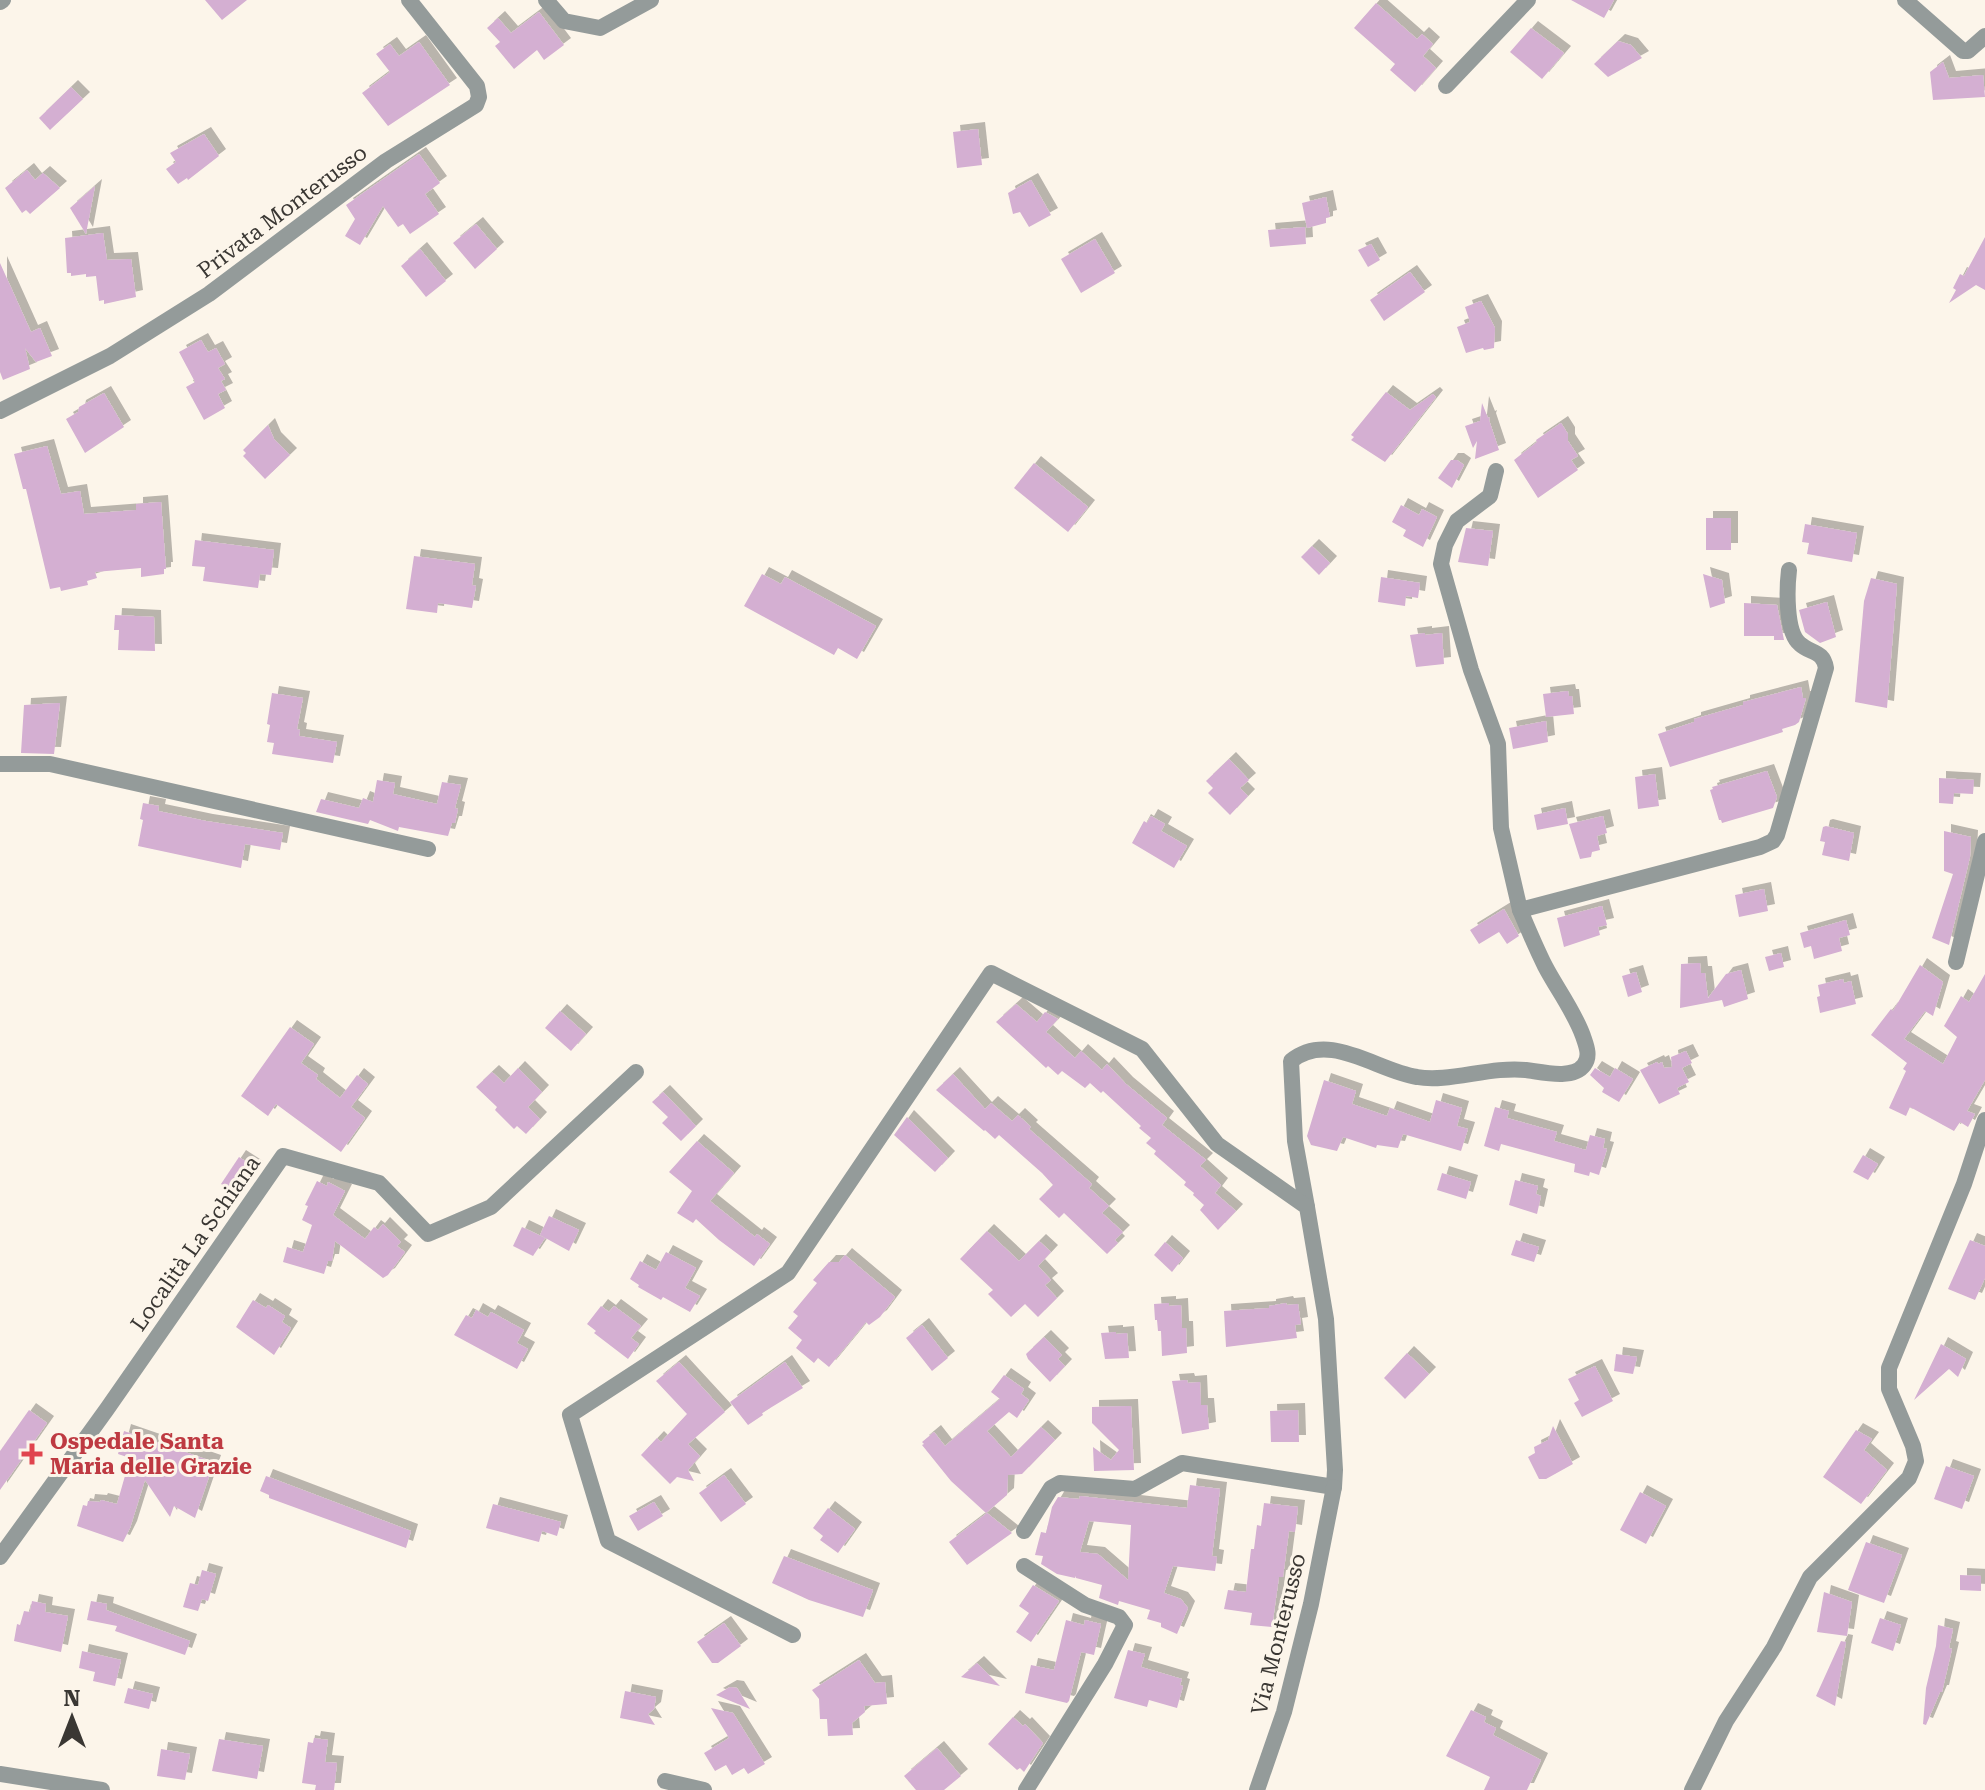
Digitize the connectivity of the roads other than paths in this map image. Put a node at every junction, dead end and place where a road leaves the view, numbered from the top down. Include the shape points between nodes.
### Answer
1 (409, 0) edge
2 (546, 0) edge
3 (651, 0) edge
4 (1528, 0) edge
5 (1905, 0) edge
6 (1985, 36) edge
7 (1446, 86) dead end
8 (0, 411) edge
9 (1496, 471) dead end
10 (1789, 570) dead end
11 (0, 764) edge
12 (1985, 841) edge
13 (428, 849) dead end
14 (1520, 910) junction
15 (1956, 962) dead end
16 (636, 1072) dead end
17 (1985, 1120) edge
18 (1307, 1207) junction
19 (1334, 1487) junction
20 (1024, 1531) dead end
21 (0, 1557) edge
22 (1024, 1566) dead end
23 (793, 1635) dead end
24 (0, 1774) edge
25 (665, 1781) dead end
26 (102, 1790) edge
27 (704, 1790) edge
28 (1026, 1790) edge
29 (1257, 1790) edge
30 (1692, 1790) edge

1 - 8 street, Privata Monterusso via 477,86 476,105 386,161 209,294 110,356
2 - 3 street via 564,21 600,28
4 - 7 street
5 - 6 street via 1963,51
9 - 14 street via 1490,496 1457,521 1441,564 1498,744 1501,828
10 - 14 street via 1786,596 1796,640 1818,653 1826,668 1773,841
11 - 13 street via 50,764
12 - 15 street
14 - 18 street, Via Monterusso via 1582,1033 1588,1051 1583,1067 1574,1072 1513,1069 1421,1078 1328,1049 1303,1051 1291,1061 1295,1141
16 - 21 street, Località La Schiana via 491,1207 428,1234 379,1183 283,1156
17 - 30 street via 1889,1368 1889,1389 1916,1461 1909,1478 1810,1577
18 - 19 street, Via Monterusso via 1326,1319
18 - 23 street via 1217,1144 1142,1049 991,973 788,1273 570,1415 608,1541
19 - 20 street via 1182,1463 1135,1489 1060,1483 1051,1488
19 - 29 street, Via Monterusso via 1284,1712
22 - 28 street via 1125,1625
24 - 26 street
25 - 27 street

